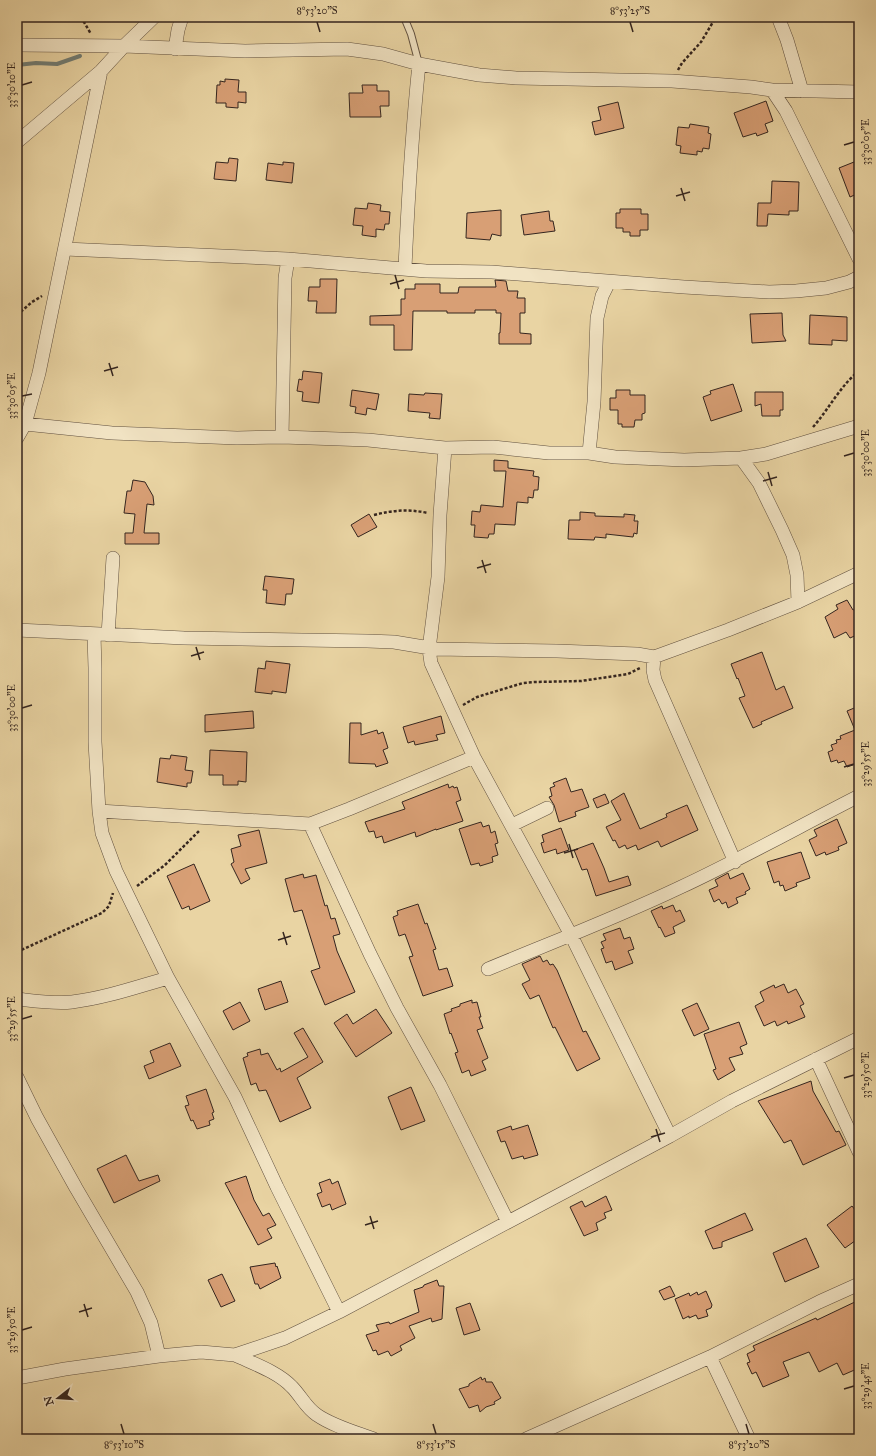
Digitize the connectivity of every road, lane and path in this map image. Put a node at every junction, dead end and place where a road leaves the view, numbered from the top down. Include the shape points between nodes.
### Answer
1 (154, 17) edge
2 (182, 17) edge
3 (404, 17) edge
4 (716, 17) edge
5 (778, 17) edge
6 (17, 45) edge
7 (124, 46) junction
8 (174, 49) junction
9 (419, 64) junction
10 (101, 71) junction
11 (672, 81) junction
12 (772, 90) junction
13 (802, 91) junction
14 (859, 92) edge
15 (17, 142) edge
16 (65, 249) junction
17 (288, 259) junction
18 (859, 259) edge
19 (405, 268) junction
20 (859, 277) edge
21 (609, 282) junction
22 (57, 288) junction
23 (17, 315) edge
24 (859, 371) edge
25 (25, 424) junction
26 (859, 426) edge
27 (810, 430) dead end
28 (282, 437) junction
29 (17, 438) edge
30 (445, 448) junction
31 (590, 453) junction
32 (766, 454) junction
33 (742, 458) junction
34 (759, 484) junction
35 (374, 515) dead end
36 (440, 516) junction
37 (113, 558) dead end
38 (859, 573) edge
39 (798, 602) junction
40 (17, 630) edge
41 (94, 635) junction
42 (108, 635) junction
43 (429, 649) junction
44 (654, 657) junction
45 (454, 712) junction
46 (474, 757) junction
47 (859, 796) edge
48 (547, 808) dead end
49 (99, 811) junction
50 (212, 818) junction
51 (310, 824) junction
52 (512, 826) junction
53 (734, 862) junction
54 (113, 893) dead end
55 (127, 894) junction
56 (571, 934) junction
57 (17, 952) edge
58 (488, 969) dead end
59 (168, 978) junction
60 (17, 999) edge
61 (859, 1038) edge
62 (816, 1059) junction
63 (17, 1077) edge
64 (670, 1136) junction
65 (859, 1152) edge
66 (508, 1222) junction
67 (859, 1284) edge
68 (339, 1312) junction
69 (236, 1355) junction
70 (159, 1356) junction
71 (710, 1357) junction
72 (17, 1378) edge
73 (374, 1439) edge
74 (526, 1439) edge
75 (749, 1439) edge

1 - 7 street
2 - 8 street
3 - 9 lane
4 - 11 path
5 - 13 street
6 - 7 street
7 - 8 street
7 - 10 street
8 - 9 street via 347,49 383,54
9 - 11 street via 479,75 516,78
9 - 19 street
10 - 15 street
10 - 16 street
11 - 12 street
12 - 13 street
12 - 18 street via 786,111
13 - 14 street
16 - 17 street
16 - 22 street
17 - 19 street
17 - 28 street via 284,278
19 - 21 street
20 - 21 street via 826,288 769,292
21 - 31 street via 602,296 597,318
22 - 23 path via 38,298
22 - 25 street via 33,399
24 - 27 path via 844,385
25 - 28 street via 112,433 237,438
25 - 29 street
26 - 32 street
28 - 30 street via 368,440
30 - 31 street via 492,447 549,453
30 - 36 street
31 - 33 street via 616,457 684,460
32 - 33 street
32 - 34 street via 760,467
33 - 34 street
34 - 39 street via 793,555
35 - 36 path via 405,510
36 - 43 street via 438,577
37 - 42 street
38 - 39 street
39 - 44 street
40 - 41 street
41 - 42 street
41 - 49 street via 95,742
42 - 43 street via 367,640
43 - 44 street via 626,653
43 - 45 street via 435,674
44 - 45 path via 628,674 581,681 535,682 512,686 477,697
44 - 53 street via 655,680
45 - 46 street
46 - 51 street
46 - 52 street
47 - 53 street
48 - 52 street
49 - 50 street
49 - 55 street via 102,833
50 - 51 street
50 - 55 path via 165,865
51 - 66 street via 390,994 440,1085
52 - 56 street
53 - 56 street via 601,924
54 - 57 path via 109,906 102,914
55 - 59 street
56 - 58 street
56 - 64 street
59 - 60 street via 97,998 71,1002
59 - 68 street via 235,1097
61 - 62 street
62 - 64 street via 732,1101
62 - 65 street
63 - 70 street via 76,1188 137,1292 152,1323
64 - 66 street
66 - 68 street
67 - 71 street
68 - 69 street via 285,1338
69 - 70 street via 201,1352
69 - 73 street via 286,1381 318,1416
70 - 72 street
71 - 74 street
71 - 75 street

